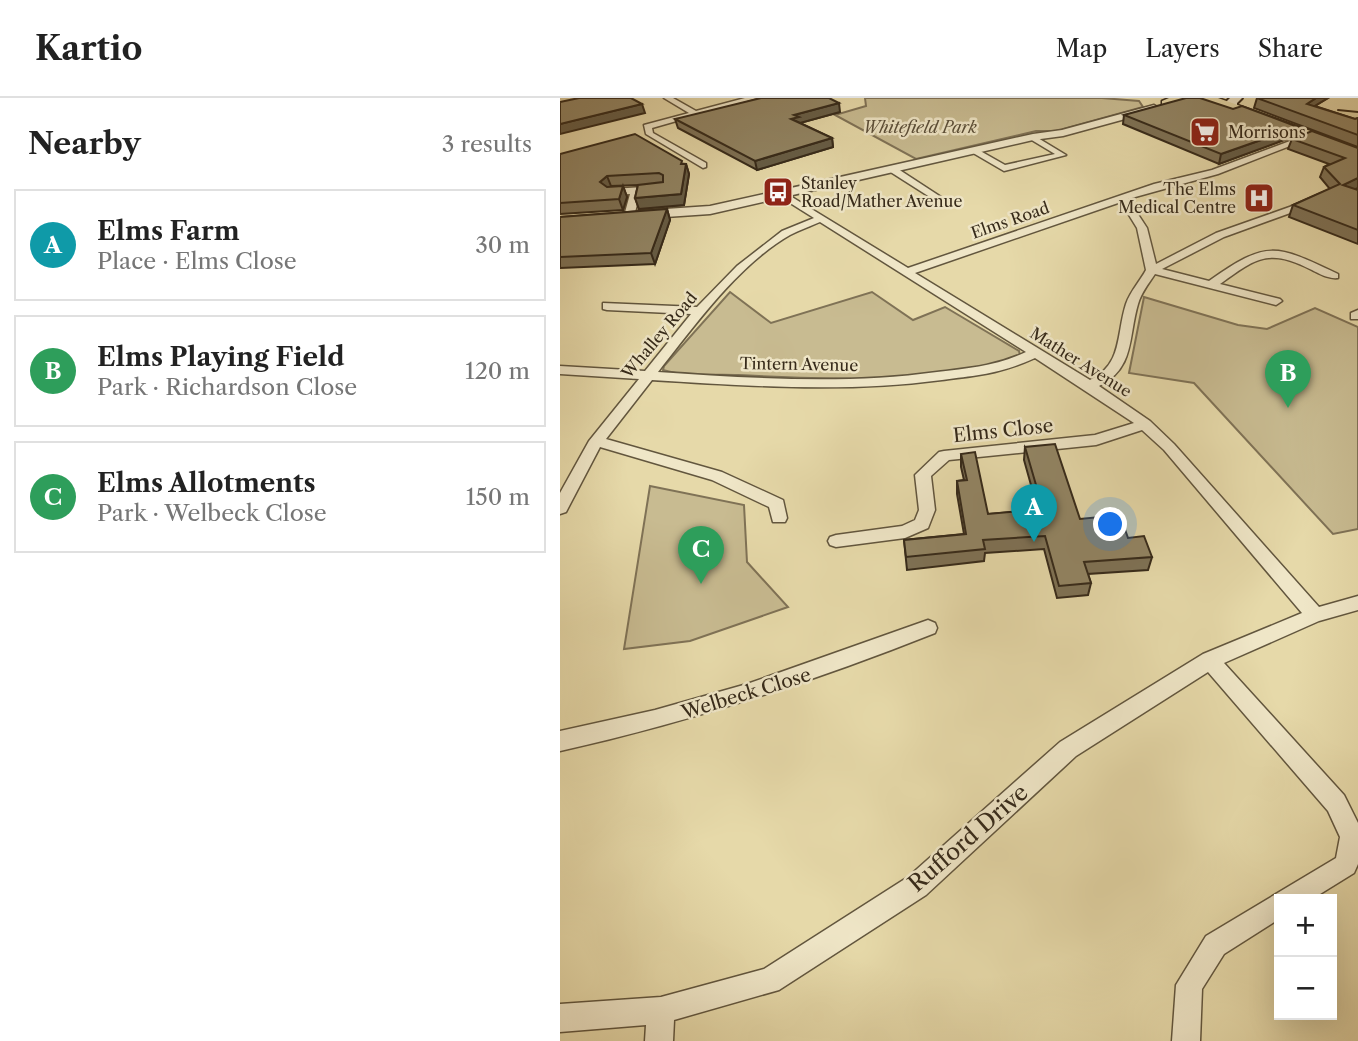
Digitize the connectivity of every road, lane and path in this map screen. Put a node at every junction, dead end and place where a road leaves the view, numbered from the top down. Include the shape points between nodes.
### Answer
1 (668, 98) edge
2 (753, 98) edge
3 (1206, 98) edge
4 (1212, 98) edge
5 (1173, 101) edge
6 (1235, 104) edge
7 (694, 113) junction
8 (1033, 137) junction
9 (1309, 137) junction
10 (972, 150) junction
11 (1358, 153) edge
12 (703, 165) dead end
13 (892, 169) junction
14 (661, 189) edge
15 (636, 190) junction
16 (611, 192) edge
17 (782, 194) junction
18 (936, 197) dead end
19 (1123, 198) junction
20 (1301, 206) edge
21 (629, 216) junction
22 (615, 217) edge
23 (820, 219) junction
24 (1152, 270) junction
25 (906, 272) junction
26 (1334, 276) dead end
27 (1211, 285) junction
28 (1276, 301) dead end
29 (607, 306) dead end
30 (700, 311) junction
31 (1034, 353) junction
32 (560, 370) edge
33 (647, 376) junction
34 (1089, 386) junction
35 (1145, 424) junction
36 (596, 441) junction
37 (560, 508) edge
38 (779, 518) dead end
39 (836, 541) dead end
40 (1358, 603) edge
41 (1315, 615) junction
42 (928, 628) dead end
43 (1210, 660) junction
44 (560, 741) edge
45 (1297, 894) edge
46 (1274, 908) edge
47 (662, 1010) junction
48 (560, 1018) edge
49 (659, 1041) edge
50 (1186, 1041) edge

1 - 7 street
2 - 7 street
3 - 4 main road
3 - 5 street
3 - 6 highway
5 - 8 street via 1063,133
6 - 9 highway
7 - 12 street via 647,127 650,134
8 - 10 street
8 - 10 street via 1062,155 1006,168
9 - 11 highway
9 - 19 street, Elms Road via 1214,172
10 - 13 street
13 - 17 street
13 - 18 street
14 - 15 street
15 - 16 street
15 - 21 street
17 - 21 street via 703,211
17 - 23 street, Mather Avenue
19 - 24 street via 1142,228
19 - 25 street, Elms Road
20 - 24 street via 1220,235
21 - 22 street
23 - 25 street, Mather Avenue
23 - 30 street, Whalley Road via 786,233 741,268
24 - 27 street
24 - 34 street via 1133,301 1118,365
25 - 31 street, Mather Avenue
26 - 27 street via 1270,253 1254,256
27 - 28 street
29 - 30 street
30 - 33 street, Whalley Road
31 - 33 street, Tintern Avenue via 1002,368 895,382 785,384
31 - 34 street, Mather Avenue
32 - 33 street, Tintern Avenue
33 - 36 street, Whalley Road
34 - 35 street, Mather Avenue
35 - 39 street, Elms Close via 1096,440 944,456 923,475 926,510 922,524 905,532
35 - 41 street, Mather Avenue
36 - 37 street, Whalley Road
36 - 38 street via 717,476 777,504
40 - 41 street, Rufford Drive
41 - 43 street, Rufford Drive
42 - 44 street, Welbeck Close via 730,700
43 - 45 street via 1336,803 1352,836 1346,865
43 - 47 street, Rufford Drive via 1068,749 916,886 781,974 770,981
46 - 50 street via 1215,944 1189,985
47 - 48 street, Rufford Drive
47 - 49 street

